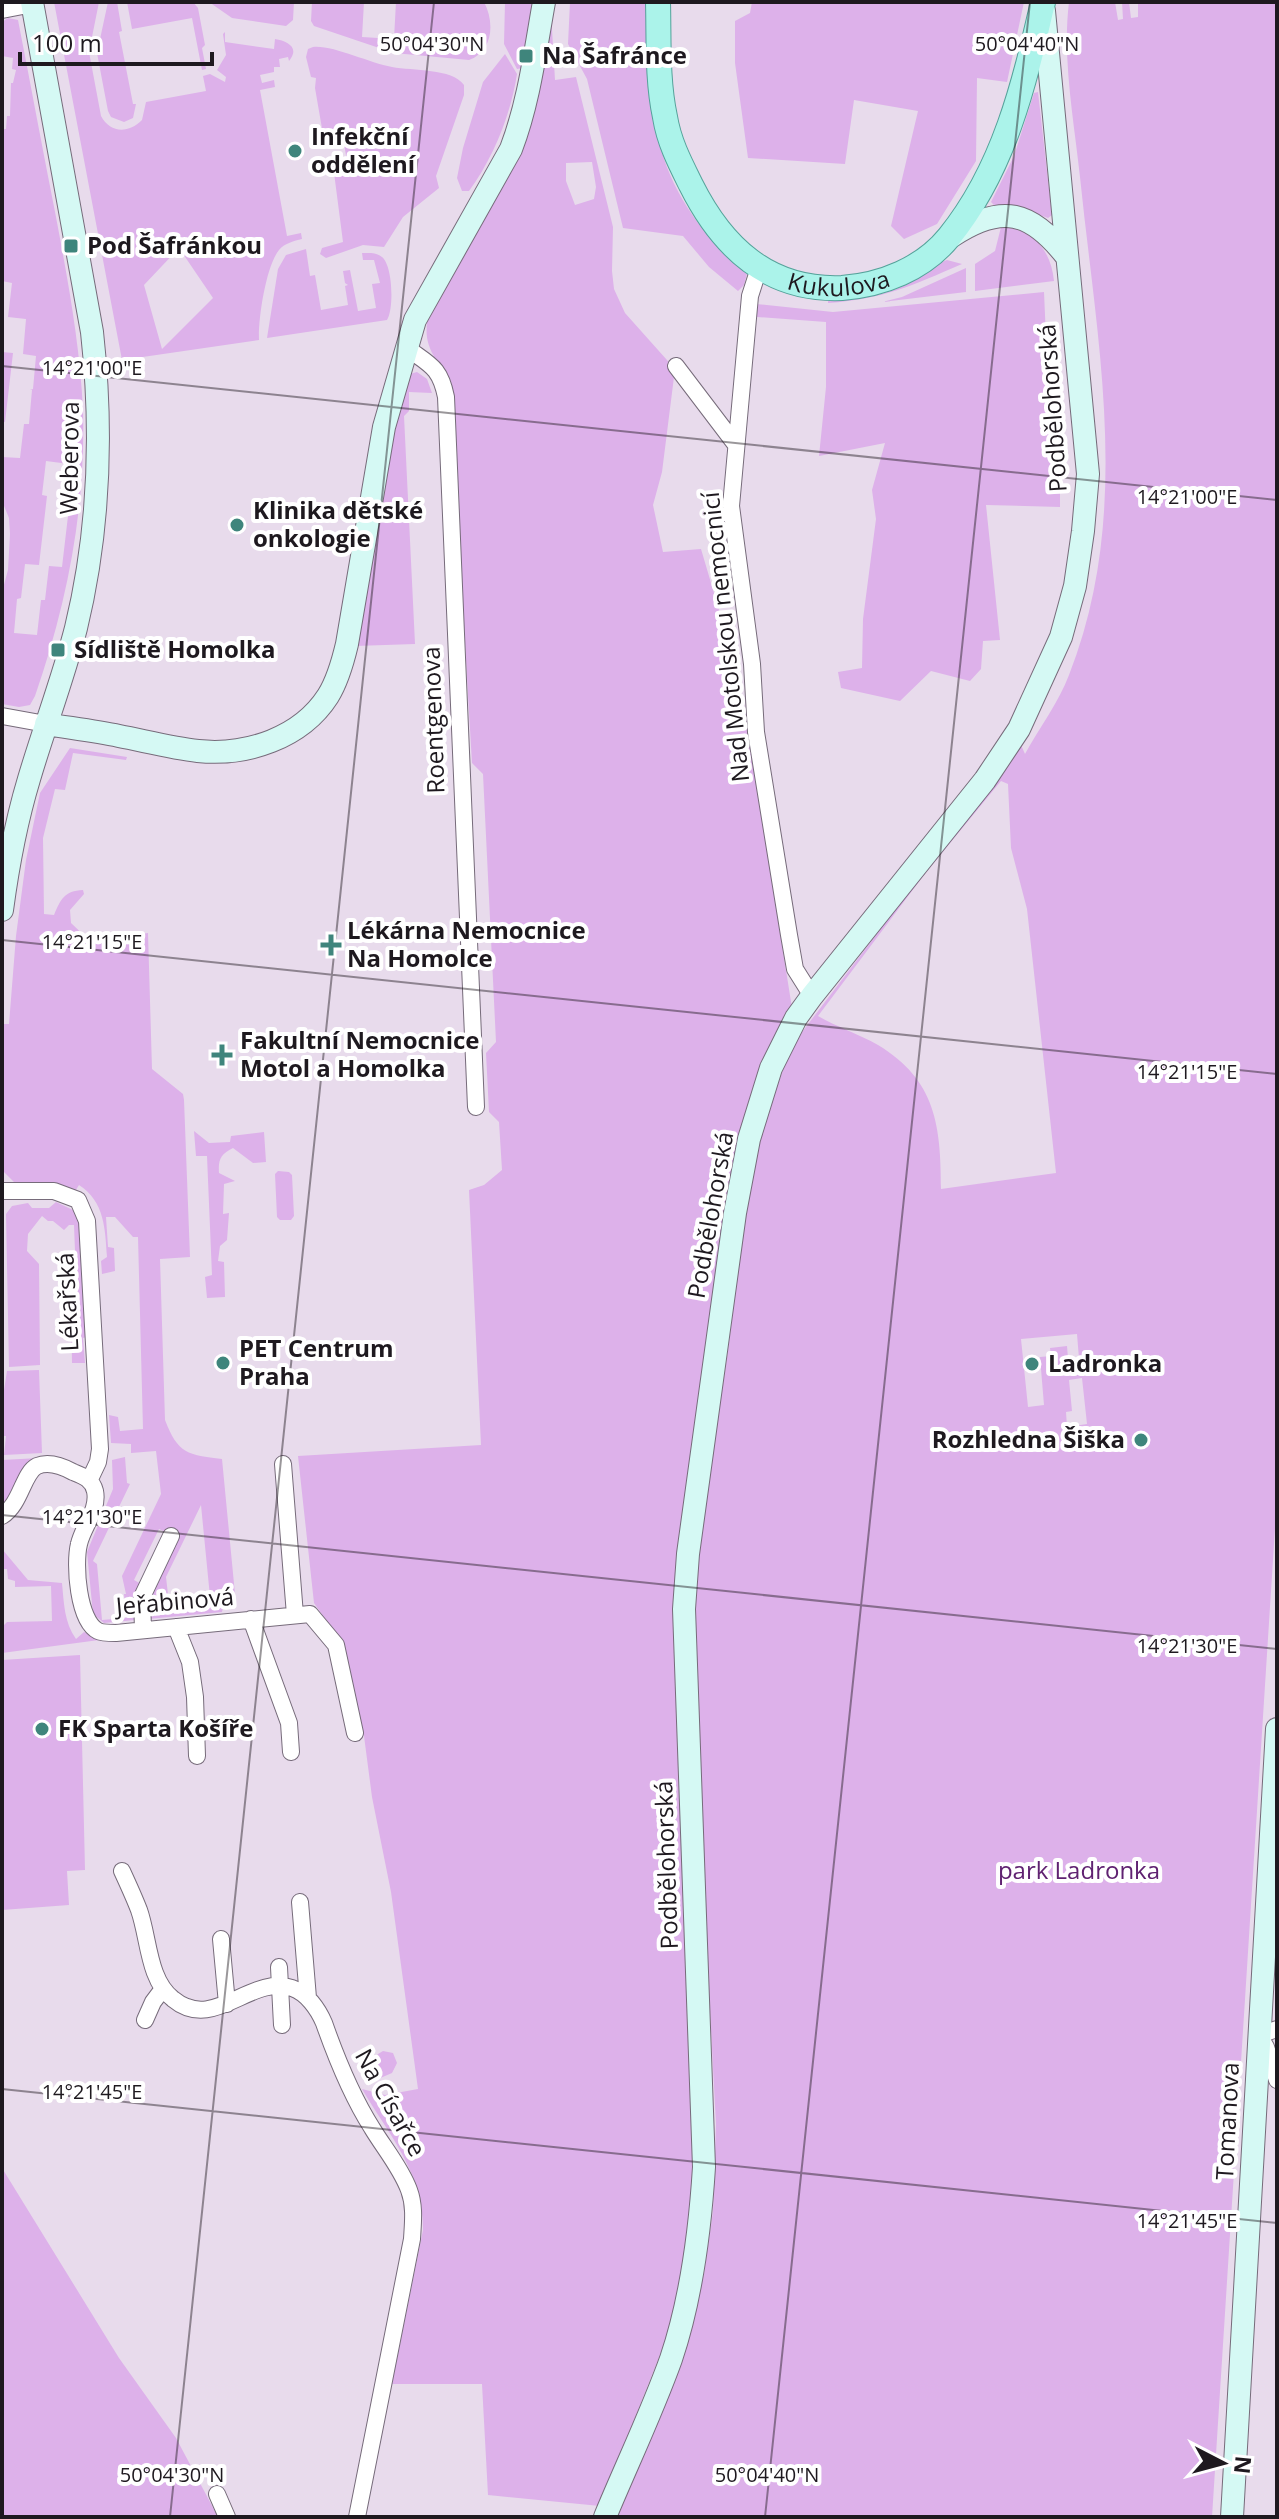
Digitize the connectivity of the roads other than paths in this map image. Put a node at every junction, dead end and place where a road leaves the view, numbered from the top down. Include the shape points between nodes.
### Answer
1 (544, 2) edge
2 (658, 2) edge
3 (1044, 2) edge
4 (32, 3) edge
5 (2, 10) edge
6 (948, 239) junction
7 (1067, 257) junction
8 (759, 268) junction
9 (407, 348) junction
10 (676, 366) dead end
11 (736, 445) junction
12 (2, 716) edge
13 (46, 724) junction
14 (2, 910) edge
15 (812, 996) junction
16 (476, 1107) dead end
17 (2, 1191) edge
18 (283, 1464) dead end
19 (90, 1479) junction
20 (2, 1516) edge
21 (171, 1536) dead end
22 (295, 1615) junction
23 (251, 1619) junction
24 (176, 1627) junction
25 (143, 1630) junction
26 (1277, 1729) edge
27 (355, 1733) dead end
28 (291, 1752) dead end
29 (197, 1756) dead end
30 (122, 1871) dead end
31 (300, 1902) dead end
32 (221, 1939) dead end
33 (279, 1967) dead end
34 (280, 1985) junction
35 (162, 1990) junction
36 (308, 1998) junction
37 (227, 2004) junction
38 (145, 2020) dead end
39 (282, 2025) dead end
40 (1268, 2032) edge
41 (1277, 2080) edge
42 (217, 2494) dead end
43 (227, 2517) edge
44 (357, 2517) edge
45 (605, 2517) edge
46 (1232, 2517) edge

1 - 9 street via 531,79 511,149 422,305
2 - 8 main road, Kukulova via 661,92 672,146 720,233
3 - 6 main road, Kukulova via 1015,114 988,177
3 - 7 street, Podbělohorská
4 - 5 street
4 - 13 street, Weberova via 92,332 98,407 93,539 75,630
6 - 7 street via 970,223 995,215 1016,216 1053,239
6 - 8 main road, Kukulova via 909,270 855,287 820,288
7 - 15 street, Podbělohorská via 1088,474 1077,572 1061,637 1019,729 985,780
8 - 11 street, Nad Motolskou nemocnicí via 750,296
9 - 13 street via 384,427 343,662 316,711 287,734 233,751 201,751
9 - 16 street, Roentgenova via 442,378 446,397
10 - 11 street
11 - 15 street, Nad Motolskou nemocnicí via 731,506 756,732 795,969
12 - 13 street
13 - 14 street, Weberova via 12,840
15 - 45 street, Podbělohorská via 771,1068 749,1139 688,1554 684,1609 704,2167 701,2209 686,2305 671,2359
17 - 19 street, Lékařská via 54,1191 78,1200 87,1221 100,1449
18 - 22 street
19 - 20 street via 60,1466 35,1467 19,1498
19 - 25 street, Jeřabinová via 96,1500 77,1561 86,1621 99,1632
21 - 25 street via 142,1597
22 - 23 street, Jeřabinová
22 - 27 street via 310,1614 336,1645
23 - 24 street, Jeřabinová
23 - 28 street via 289,1723
24 - 25 street, Jeřabinová
24 - 29 street via 190,1662
26 - 40 street, Tomanova
30 - 35 street
31 - 36 street
32 - 37 street
33 - 34 street
34 - 36 street
34 - 37 street
34 - 39 street
35 - 37 street via 189,2009 205,2011
35 - 38 street
36 - 44 street, Na Císařce via 348,2086 410,2191 414,2211
40 - 41 street via 1266,2047
40 - 46 street, Tomanova
42 - 43 street

